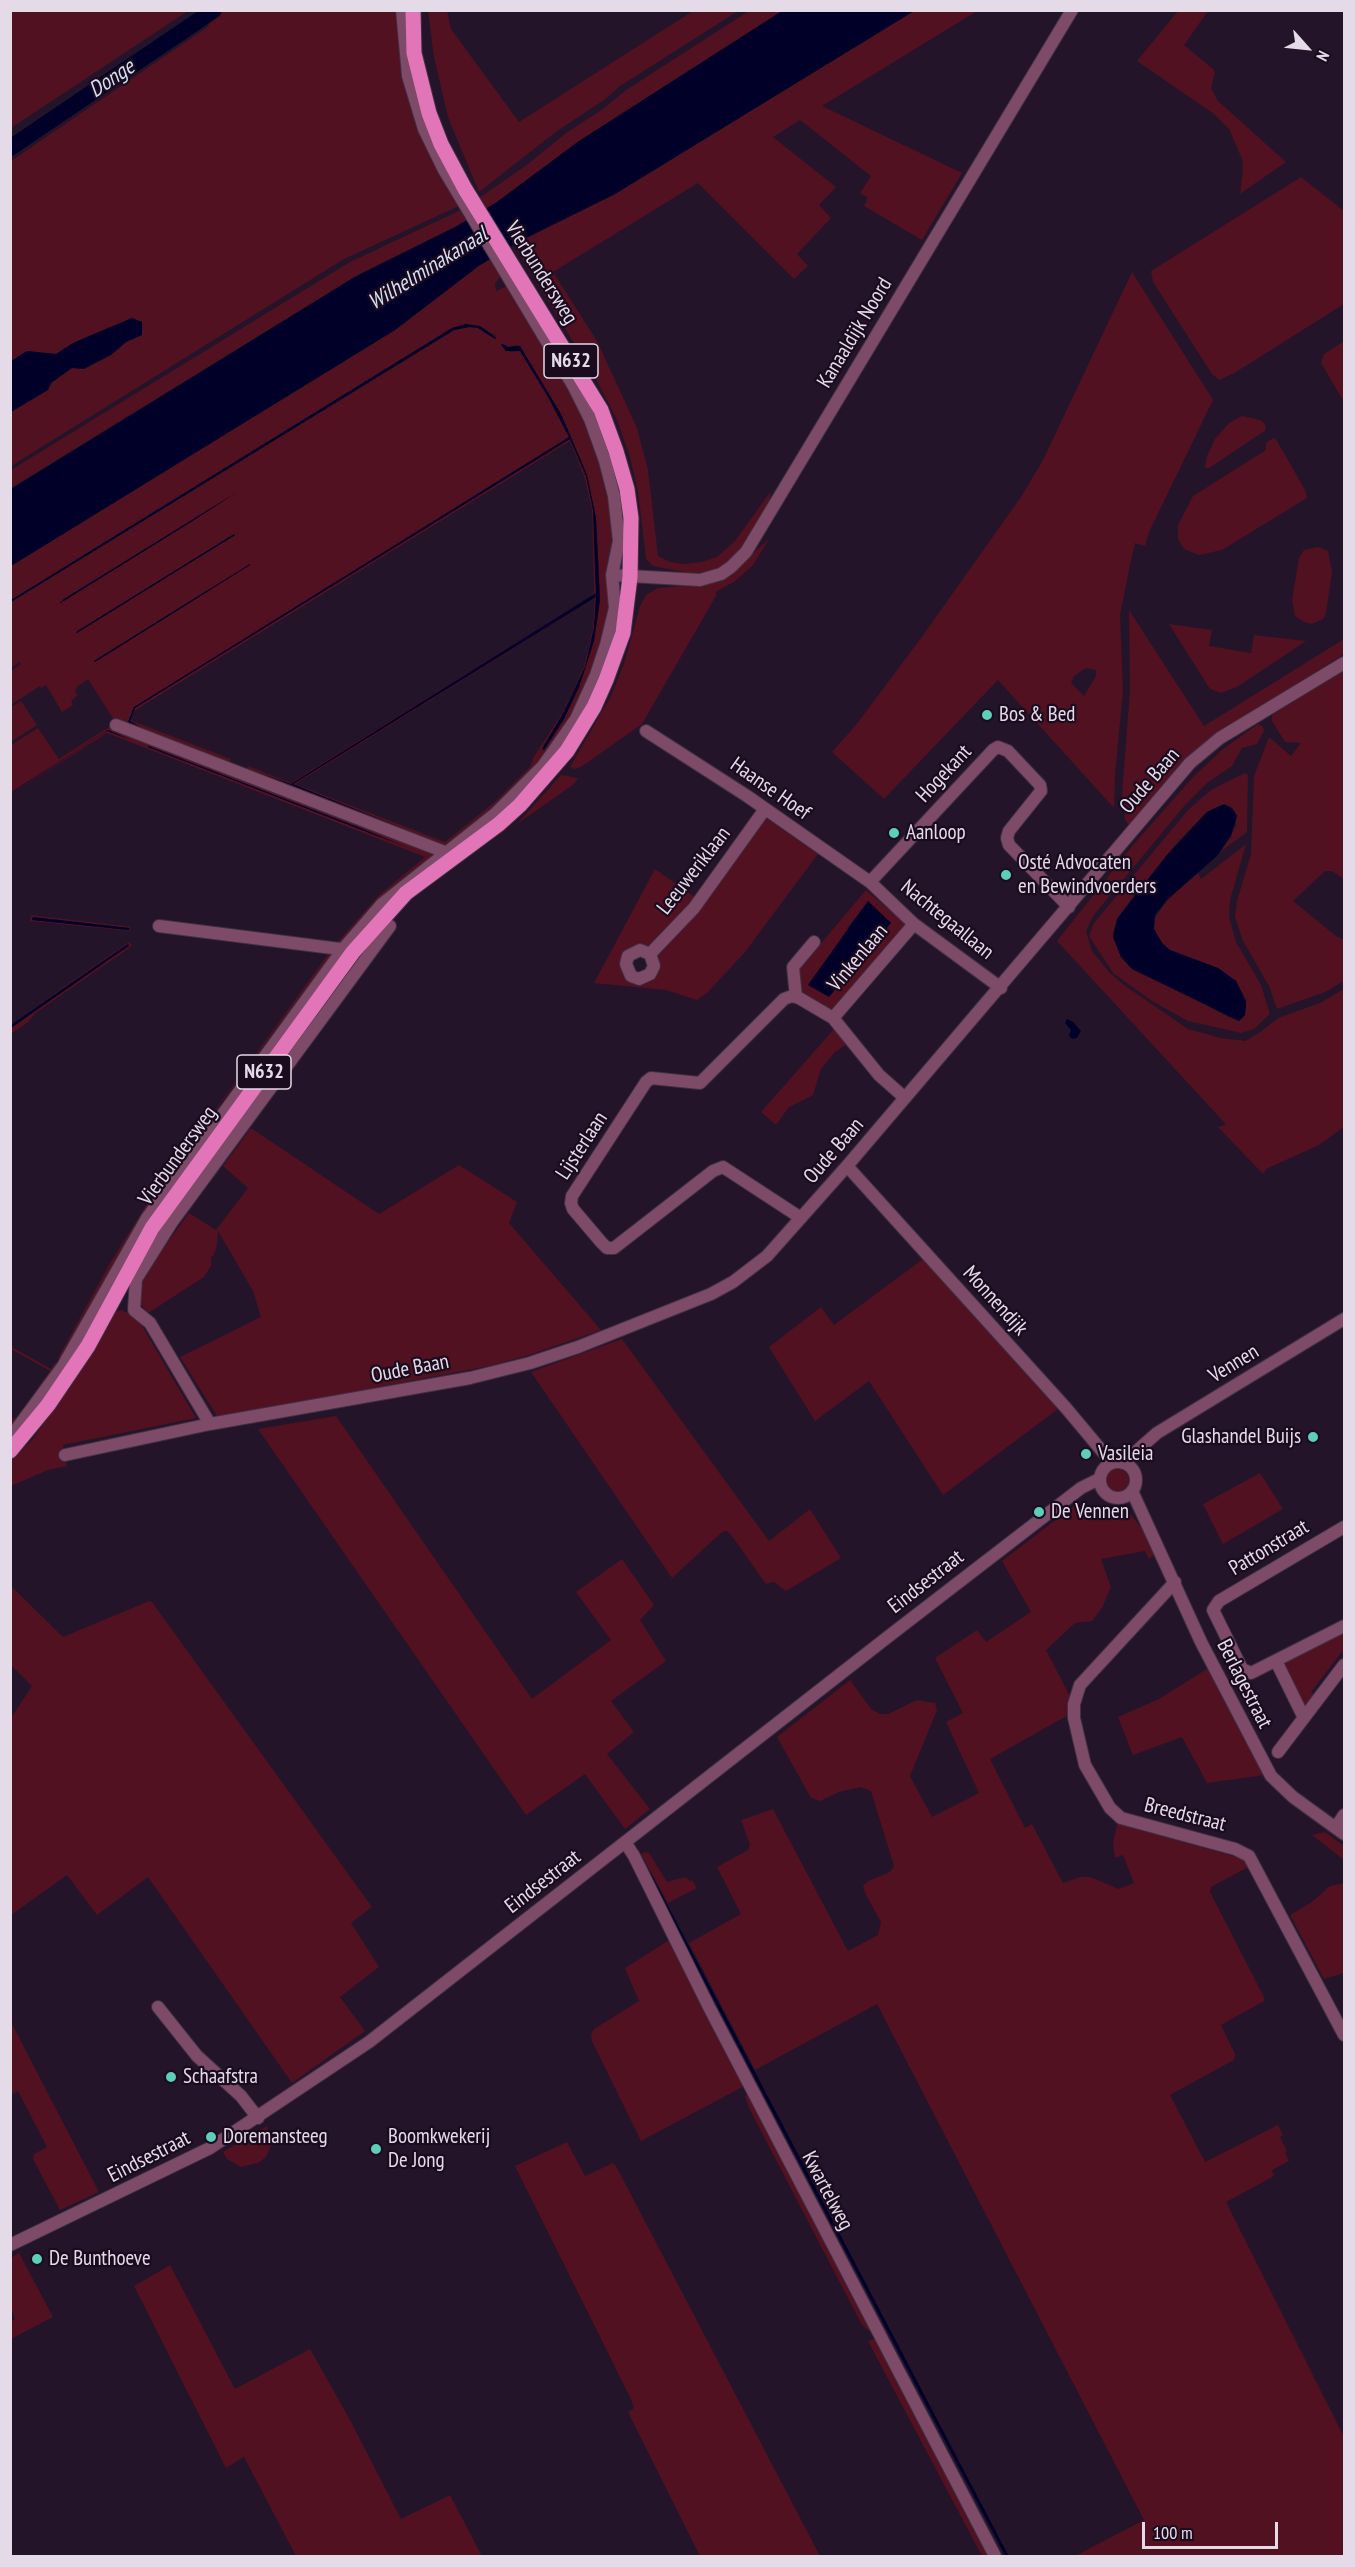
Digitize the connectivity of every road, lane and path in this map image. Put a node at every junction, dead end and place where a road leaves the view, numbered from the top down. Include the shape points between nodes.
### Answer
1 (402, 10) edge
2 (412, 10) edge
3 (1072, 10) edge
4 (461, 191) junction
5 (514, 277) junction
6 (612, 575) junction
7 (630, 577) junction
8 (1344, 663) edge
9 (116, 725) dead end
10 (646, 731) dead end
11 (765, 809) junction
12 (451, 854) junction
13 (870, 882) junction
14 (1069, 907) junction
15 (914, 924) junction
16 (159, 926) dead end
17 (390, 926) dead end
18 (814, 942) dead end
19 (354, 953) junction
20 (650, 954) dead end
21 (1001, 988) junction
22 (796, 997) junction
23 (833, 1018) junction
24 (905, 1098) junction
25 (847, 1166) junction
26 (801, 1218) junction
27 (1344, 1319) edge
28 (210, 1424) junction
29 (10, 1438) edge
30 (1144, 1443) junction
31 (10, 1451) edge
32 (65, 1455) dead end
33 (1117, 1463) junction
34 (1134, 1472) junction
35 (1101, 1485) junction
36 (1127, 1494) junction
37 (1344, 1527) edge
38 (1175, 1582) junction
39 (1344, 1626) edge
40 (1276, 1661) junction
41 (1344, 1665) edge
42 (1304, 1718) junction
43 (1278, 1752) dead end
44 (1344, 1815) edge
45 (1340, 1830) edge
46 (625, 1842) junction
47 (158, 2007) dead end
48 (1344, 2035) edge
49 (258, 2118) junction
50 (10, 2245) edge
51 (995, 2556) edge

1 - 4 street, Vierbundersweg via 405,54 424,129
2 - 4 main road, Vierbundersweg / N632 via 414,53 429,113
3 - 7 street, Kanaaldijk Noord via 746,552 731,567 709,578
4 - 5 main road, Vierbundersweg / N632
5 - 6 street, Vierbundersweg via 590,419 605,461 619,541
5 - 7 main road, Vierbundersweg / N632 via 601,410 627,489 631,518
6 - 7 street, Kanaaldijk Noord
6 - 12 street, Vierbundersweg via 615,608 606,645 576,718 543,766
7 - 12 main road, Vierbundersweg / N632 via 622,633 606,680 579,732 537,788 499,824
8 - 14 street, Oude Baan via 1200,754
9 - 12 street
10 - 11 street, Haanse Hoef
11 - 13 street, Haanse Hoef
11 - 20 street, Leeuweriklaan via 694,908
12 - 19 main road, Vierbundersweg / N632 via 406,893
13 - 14 street, Hogekant via 999,747 1016,759 1041,791 1009,831 1009,845
13 - 15 street, Nachtegaallaan
14 - 21 street, Oude Baan
15 - 21 street, Nachtegaallaan
15 - 23 street, Vinkenlaan
16 - 19 street
17 - 19 street, Vierbundersweg
18 - 22 street via 793,967
19 - 28 street, Vierbundersweg via 136,1279 137,1314 150,1323
19 - 29 street, Vierbundersweg via 147,1218 63,1366
19 - 31 main road, Vierbundersweg / N632 via 152,1228 88,1346 48,1405
21 - 24 street, Oude Baan
22 - 23 street
22 - 26 street, Lijsterlaan via 784,999 700,1083 651,1078 646,1082 571,1203 601,1242 614,1248 723,1167
23 - 24 street via 879,1075
24 - 25 street, Oude Baan
25 - 26 street, Oude Baan
25 - 33 street, Monnendijk
26 - 28 street, Oude Baan via 767,1256 733,1282 578,1347 470,1378
27 - 30 street, Vennen
28 - 32 street, Oude Baan
30 - 33 street, Vennen
30 - 34 street
33 - 34 street
33 - 35 street via 1105,1467
34 - 36 street via 1136,1482
35 - 36 street via 1112,1497
35 - 46 street, Eindsestraat via 1081,1488
36 - 38 street, Berlagestraat
37 - 40 street, Pattonstraat via 1214,1605 1215,1616 1242,1669 1251,1673
38 - 45 street, Berlagestraat via 1201,1642 1271,1776
38 - 48 street, Breedstraat via 1080,1685 1074,1718 1085,1765 1110,1808 1121,1818 1249,1856
39 - 40 street
40 - 42 street
41 - 42 street
42 - 43 street
44 - 45 street
46 - 49 street, Eindsestraat via 396,2023
46 - 51 street, Kwartelweg
47 - 49 street via 197,2056 242,2096
49 - 50 street, Eindsestraat via 174,2167

